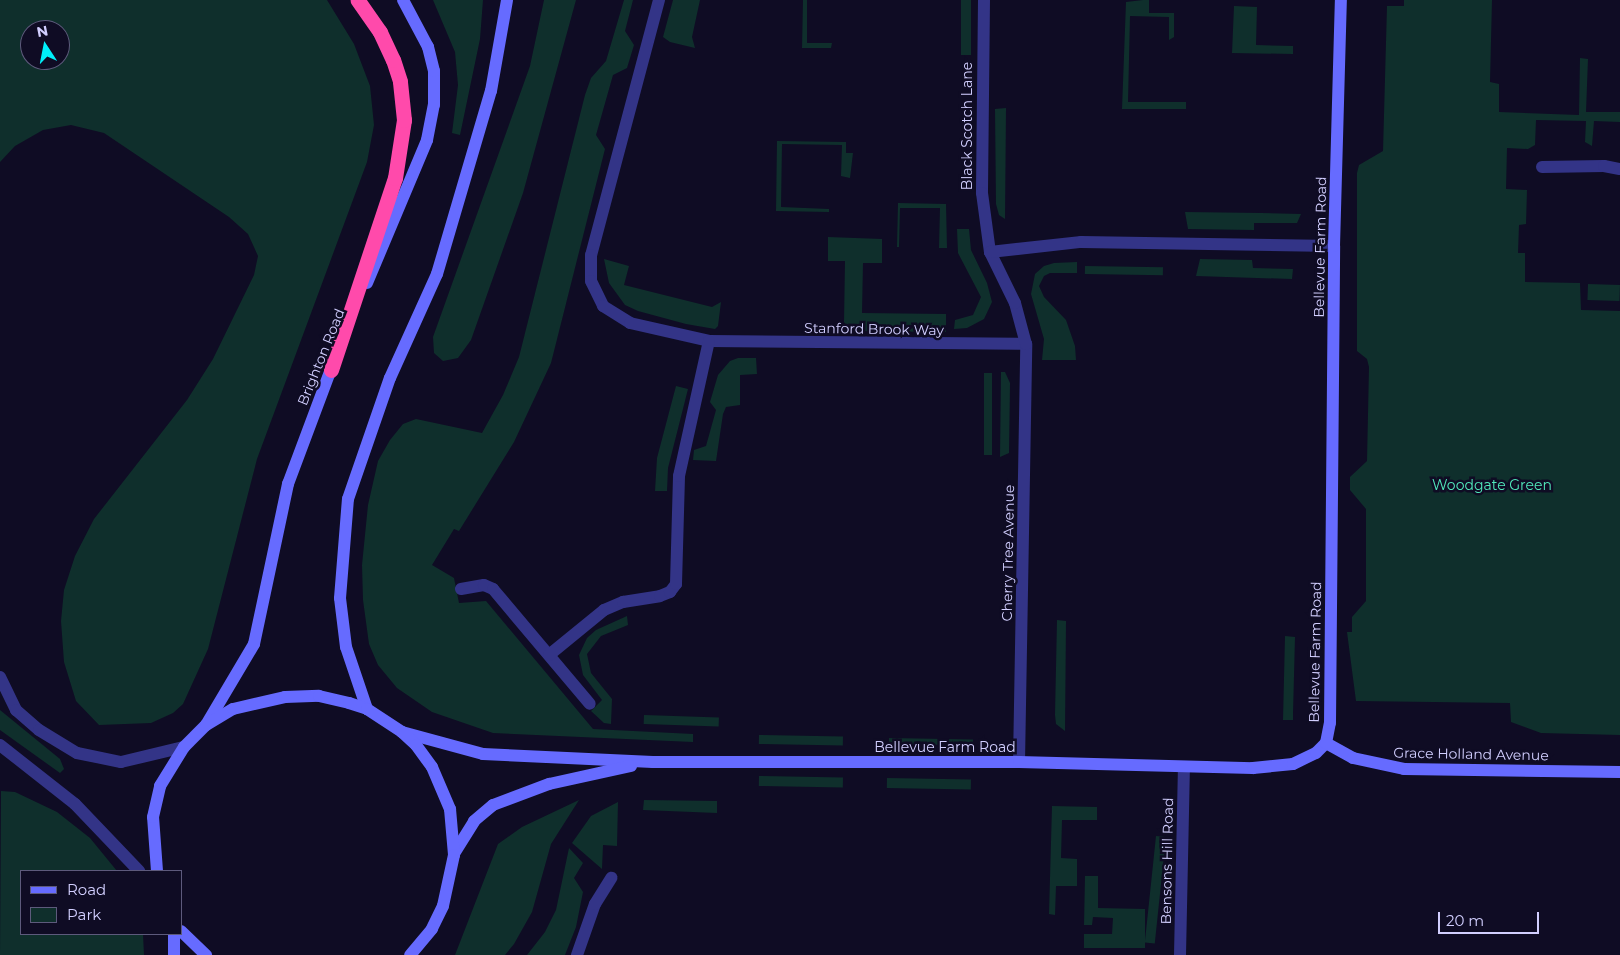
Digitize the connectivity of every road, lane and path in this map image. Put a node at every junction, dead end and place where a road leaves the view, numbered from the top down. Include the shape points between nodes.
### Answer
1 (358, 0) edge
2 (403, 0) edge
3 (507, 0) edge
4 (659, 0) edge
5 (984, 0) edge
6 (1341, 0) edge
7 (1542, 167) dead end
8 (1620, 169) edge
9 (1334, 246) junction
10 (990, 252) junction
11 (709, 341) junction
12 (1026, 344) junction
13 (330, 370) junction
14 (460, 589) dead end
15 (549, 655) junction
16 (0, 677) edge
17 (590, 704) dead end
18 (367, 709) junction
19 (206, 725) junction
20 (402, 732) junction
21 (1326, 743) junction
22 (0, 745) edge
23 (184, 747) junction
24 (653, 762) junction
25 (1019, 762) junction
26 (1184, 767) junction
27 (1620, 772) edge
28 (454, 855) junction
29 (138, 870) edge
30 (157, 870) edge
31 (611, 878) dead end
32 (182, 932) edge
33 (174, 935) edge
34 (174, 955) edge
35 (206, 955) edge
36 (410, 955) edge
37 (578, 955) edge
38 (1180, 955) edge

1 - 13 highway via 394,60 403,99 404,127 395,178
2 - 13 street, Brighton Road via 424,36 431,58 435,93 432,120 423,150
3 - 18 street via 491,91 437,274 390,378 348,499 340,598 346,647
4 - 11 street, Stanford Brook Way via 591,255 592,281 603,306 614,316 652,329
5 - 10 street, Black Scotch Lane via 982,193
6 - 9 street, Bellevue Farm Road
7 - 8 street via 1604,166
9 - 10 street via 1081,242
9 - 21 street, Bellevue Farm Road via 1330,723
10 - 12 street via 1015,303
11 - 12 street, Stanford Brook Way
11 - 15 street via 679,476 676,584 665,594 623,602 604,610
12 - 25 street, Cherry Tree Avenue
13 - 19 street, Brighton Road via 288,484 254,644
14 - 15 street via 484,585 493,589
15 - 17 street
16 - 23 street via 9,700 22,716 77,753 121,762
18 - 19 street via 319,696 285,696 233,710
18 - 20 street
19 - 23 street
20 - 24 street, Bellevue Farm Road via 482,754
20 - 28 street via 424,755 443,789 453,826
21 - 26 street, Bellevue Farm Road via 1304,760 1280,767
21 - 27 street, Grace Holland Avenue via 1353,758 1404,769
22 - 29 street via 75,804
23 - 30 street via 165,774 156,800 152,838
24 - 25 street, Bellevue Farm Road
24 - 28 street, Bellevue Farm Road via 549,784 507,798 488,808 474,821
25 - 26 street, Bellevue Farm Road
26 - 38 street, Bensons Hill Road
28 - 36 street via 439,919
31 - 37 street via 595,904
32 - 35 street
33 - 34 street

